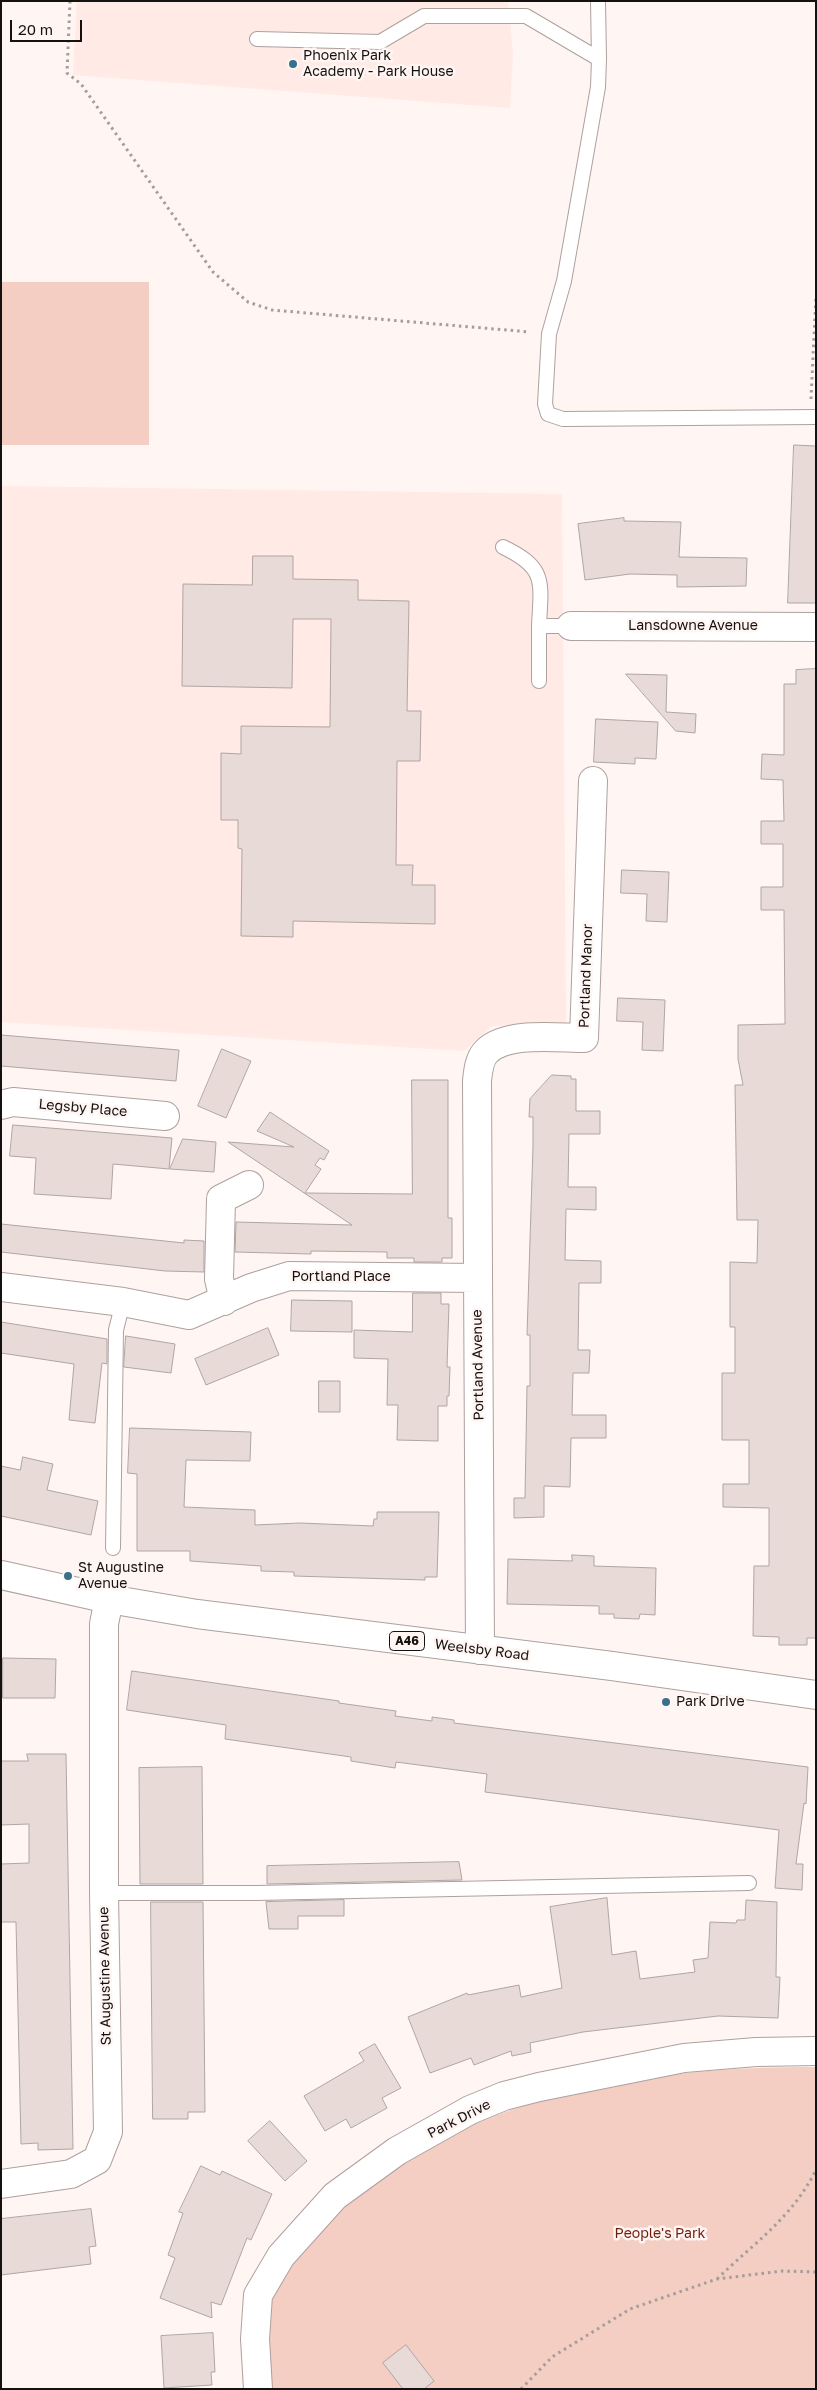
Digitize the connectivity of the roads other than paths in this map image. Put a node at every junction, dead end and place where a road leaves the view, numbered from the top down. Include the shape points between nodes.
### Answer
1 (598, 1) edge
2 (257, 39) dead end
3 (599, 59) junction
4 (816, 417) edge
5 (503, 547) dead end
6 (539, 626) junction
7 (571, 626) joint
8 (816, 627) edge
9 (539, 681) dead end
10 (593, 781) dead end
11 (477, 1081) joint
12 (1, 1105) edge
13 (165, 1116) dead end
14 (249, 1185) dead end
15 (477, 1278) junction
16 (1, 1287) edge
17 (224, 1301) junction
18 (123, 1302) junction
19 (113, 1548) dead end
20 (1, 1575) edge
21 (109, 1599) junction
22 (480, 1650) junction
23 (816, 1694) edge
24 (749, 1884) dead end
25 (104, 1894) junction
26 (816, 2051) edge
27 (1, 2184) edge
28 (258, 2389) edge

1 - 3 lane
2 - 3 lane via 380,42 424,16 526,16
3 - 4 lane via 598,87 564,281 548,334 545,404 548,414 563,418
5 - 6 lane via 524,557 538,572 541,586
6 - 7 lane
6 - 9 lane
7 - 8 main road, Lansdowne Avenue
10 - 11 main road, Portland Manor via 584,1038 510,1039 496,1044 484,1053
11 - 15 main road, Portland Avenue
12 - 13 main road, Legsby Place via 13,1102
14 - 17 main road via 221,1199 219,1279
15 - 17 main road, Portland Place via 289,1276
15 - 22 main road, Portland Avenue
16 - 18 main road, Portland Place
17 - 18 main road, Portland Place via 189,1315
18 - 19 lane via 116,1330
20 - 21 main road, Weelsby Road / A46
21 - 22 main road, Weelsby Road / A46 via 197,1614
21 - 25 main road, St Augustine Avenue via 104,1624
22 - 23 main road, Weelsby Road / A46
24 - 25 lane
25 - 27 main road, St Augustine Avenue via 108,2132 97,2160 70,2174
26 - 28 main road, Park Drive via 684,2058 538,2087 470,2110 397,2151 335,2196 281,2256 258,2294 254,2339

